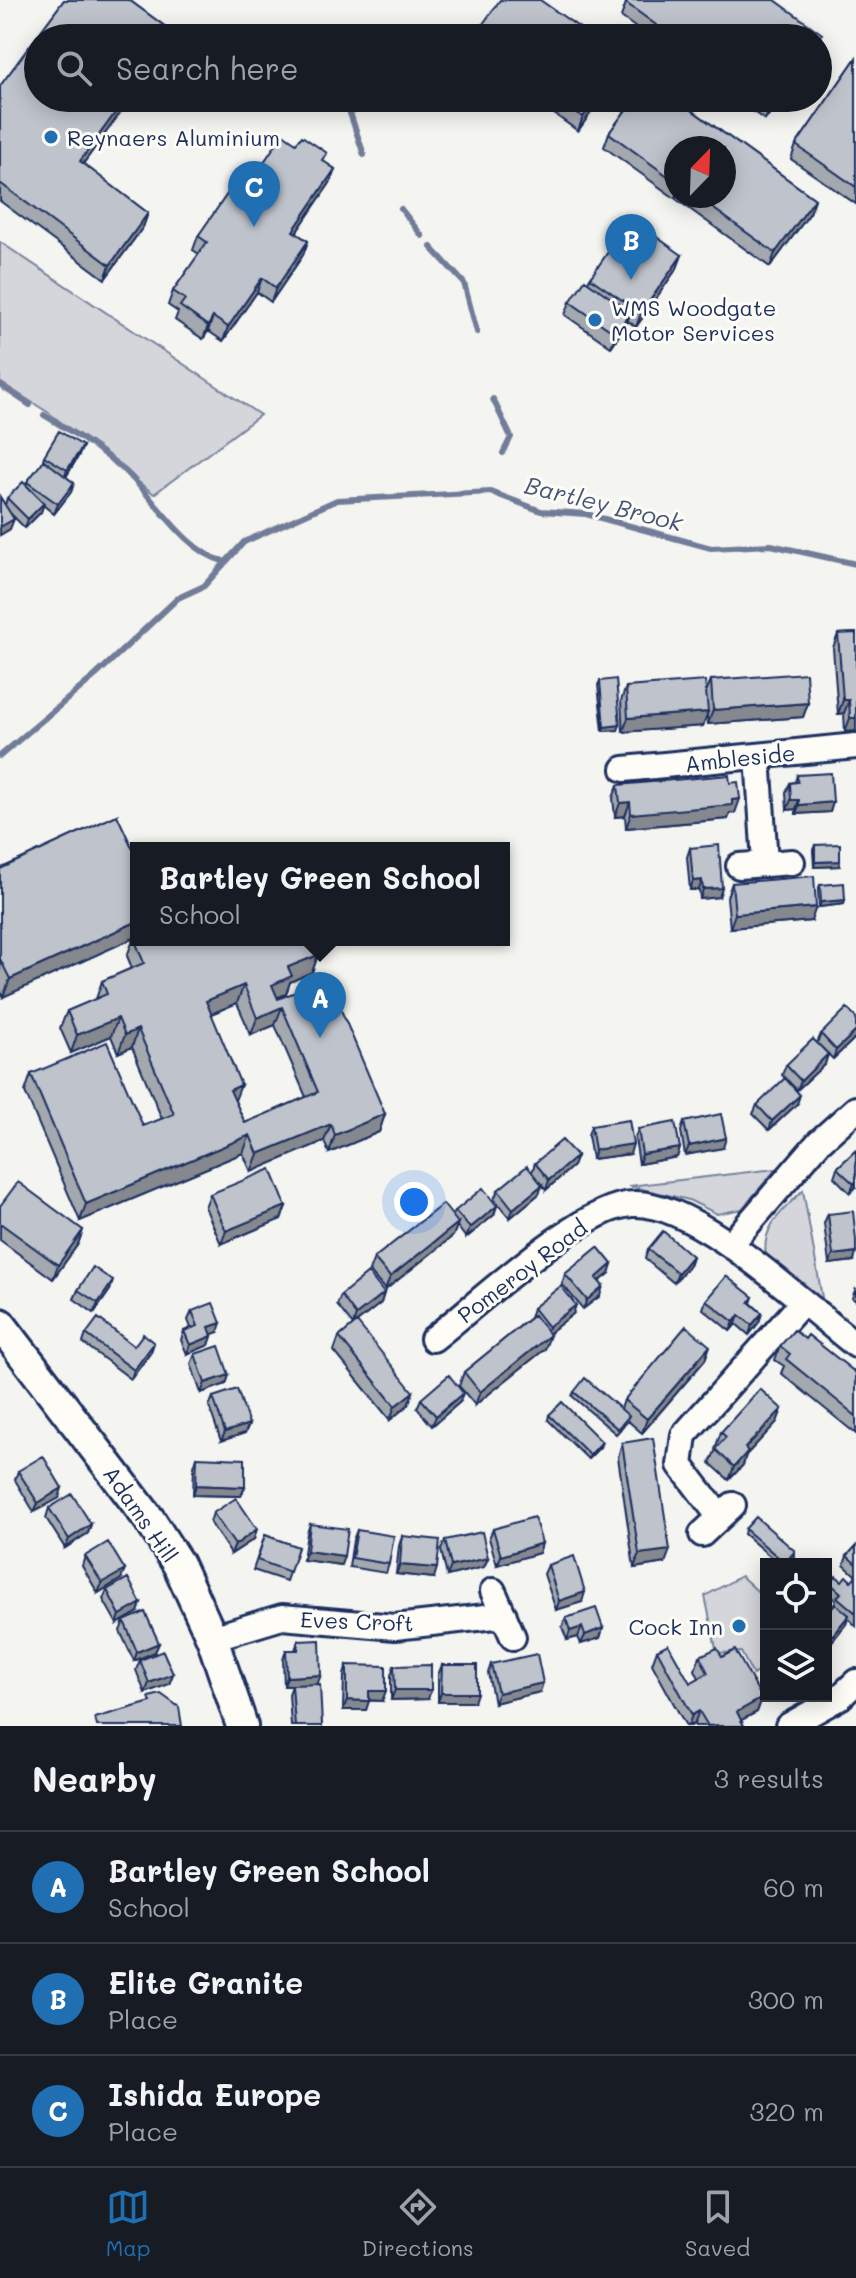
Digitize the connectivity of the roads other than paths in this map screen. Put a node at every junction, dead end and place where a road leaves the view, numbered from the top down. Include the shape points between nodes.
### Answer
1 (856, 746) edge
2 (758, 756) junction
3 (624, 769) dead end
4 (792, 862) dead end
5 (765, 863) junction
6 (739, 866) dead end
7 (856, 1109) edge
8 (730, 1245) junction
9 (802, 1303) junction
10 (0, 1324) edge
11 (433, 1339) dead end
12 (856, 1345) edge
13 (702, 1534) dead end
14 (493, 1591) dead end
15 (212, 1638) junction
16 (856, 1682) edge
17 (242, 1726) edge
18 (788, 1726) edge

1 - 2 street, Ambleside
2 - 3 street, Ambleside
2 - 5 street
4 - 5 street
5 - 6 street
7 - 8 street via 819,1142
8 - 9 street, Pomeroy Road
8 - 11 street, Pomeroy Road via 706,1226 662,1207 632,1203 613,1208 580,1223
9 - 12 street, Pomeroy Road
9 - 13 street via 684,1435 680,1465 726,1510
10 - 15 street, Adams Hill via 149,1519 178,1564
14 - 15 street, Eves Croft via 508,1626 395,1627 282,1617
15 - 17 street, Adams Hill
16 - 18 street

